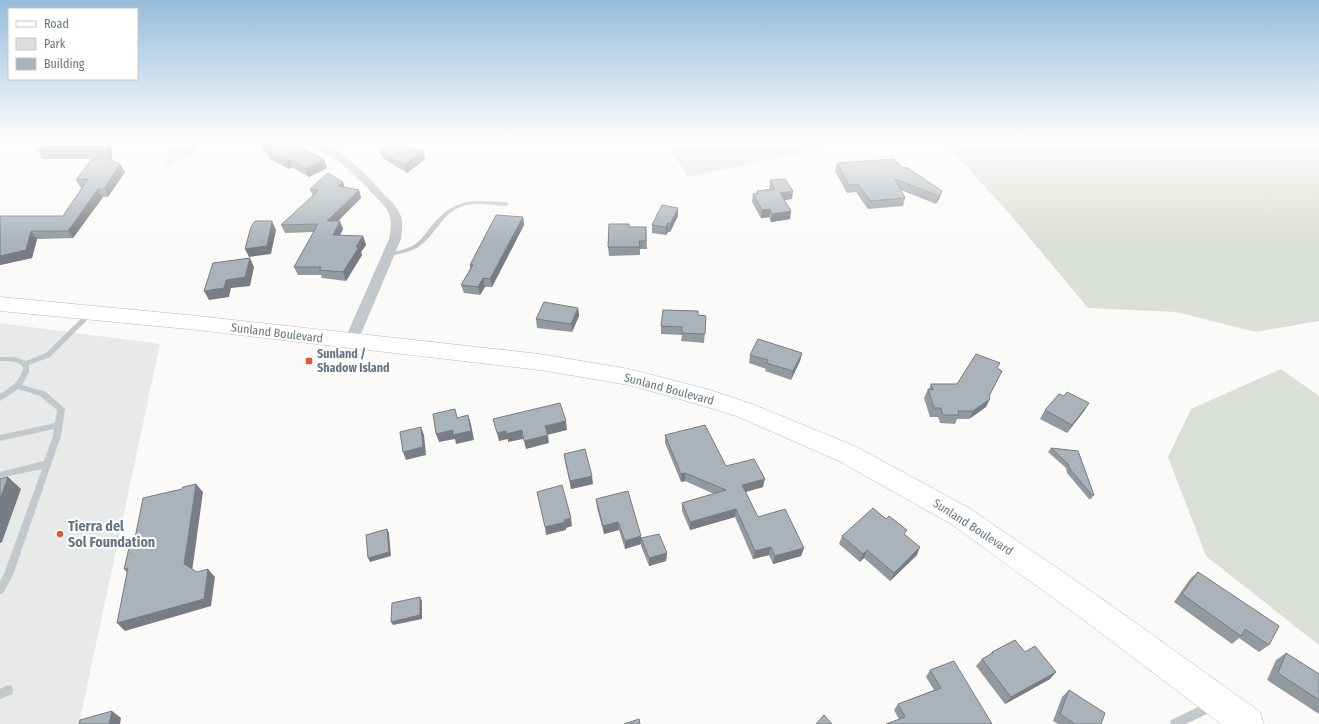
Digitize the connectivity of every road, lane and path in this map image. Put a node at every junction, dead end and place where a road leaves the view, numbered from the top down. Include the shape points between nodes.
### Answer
1 (362, 176) edge
2 (506, 204) dead end
3 (389, 254) junction
4 (0, 304) edge
5 (92, 312) junction
6 (351, 341) junction
7 (0, 359) edge
8 (25, 364) junction
9 (18, 386) junction
10 (0, 398) edge
11 (59, 425) junction
12 (0, 438) edge
13 (47, 464) junction
14 (0, 475) edge
15 (0, 590) edge
16 (1218, 702) junction
17 (1175, 724) edge
18 (1248, 724) edge

1 - 3 street via 394,212 397,224
2 - 3 lane via 478,202 456,207 447,213 420,243 404,251
3 - 6 street
4 - 5 main road, Sunland Boulevard
5 - 6 main road, Sunland Boulevard
5 - 8 lane via 48,356
6 - 16 main road, Sunland Boulevard via 540,362 628,377 744,410 797,432 848,454 960,516
7 - 8 lane via 10,358
8 - 9 lane via 25,377
9 - 10 lane
9 - 11 lane via 43,394 62,409
11 - 12 lane
11 - 13 lane
13 - 14 lane
13 - 15 lane via 8,575
16 - 17 lane
16 - 18 main road, Sunland Boulevard

